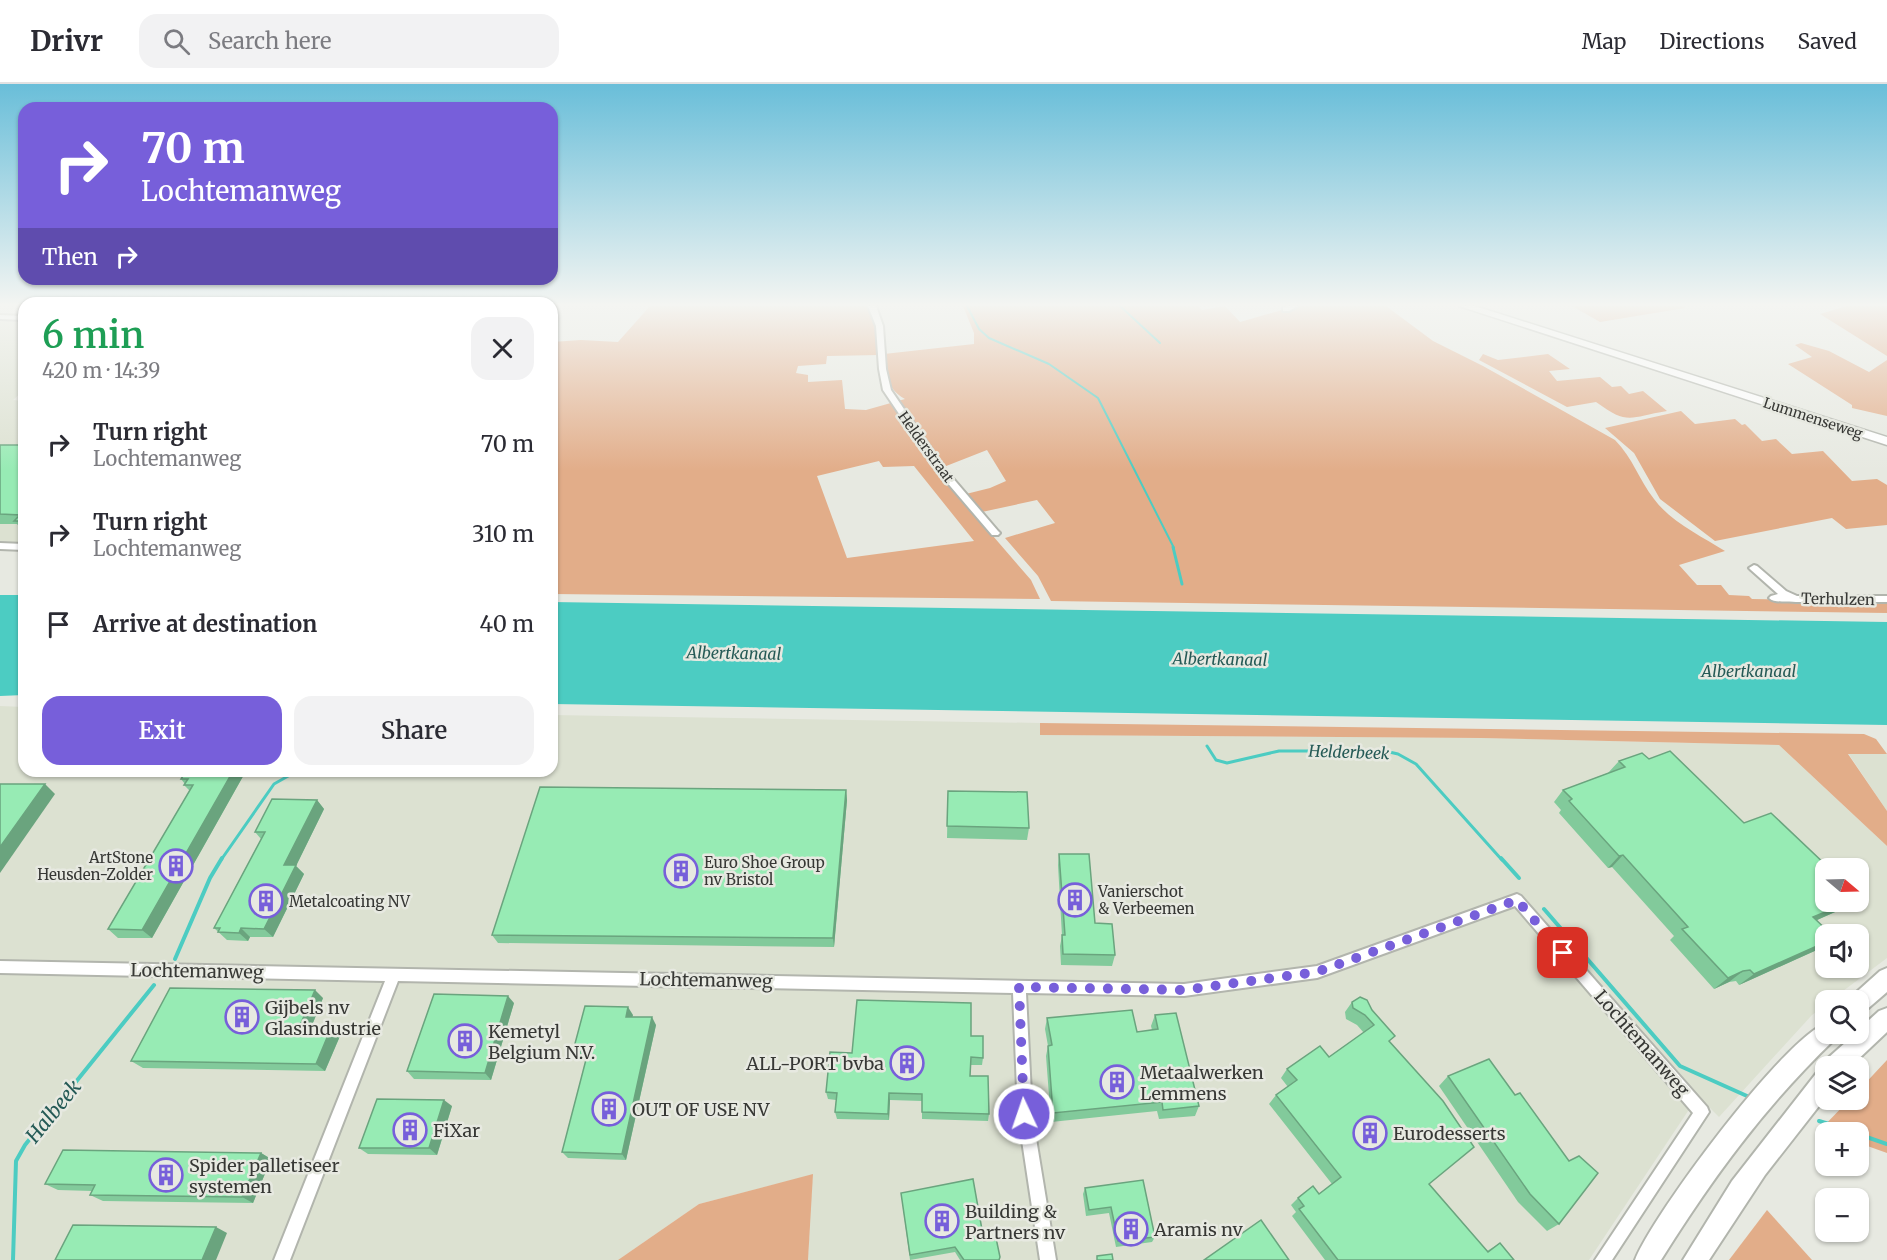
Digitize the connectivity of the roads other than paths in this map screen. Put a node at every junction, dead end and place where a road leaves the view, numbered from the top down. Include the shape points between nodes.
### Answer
1 (882, 361) edge
2 (1636, 361) edge
3 (1887, 441) edge
4 (995, 533) dead end
5 (0, 546) edge
6 (18, 547) edge
7 (1754, 568) dead end
8 (1789, 597) junction
9 (1774, 598) dead end
10 (1887, 599) edge
11 (0, 967) edge
12 (394, 975) junction
13 (1887, 978) edge
14 (1019, 987) junction
15 (1869, 994) edge
16 (1887, 1018) edge
17 (1816, 1044) edge
18 (1847, 1056) edge
19 (1815, 1092) edge
20 (282, 1260) edge
21 (1048, 1260) edge
22 (1603, 1260) edge
23 (1647, 1260) edge
24 (1695, 1260) edge

1 - 4 street, Helderstraat via 887,390 942,471
2 - 3 main road, Lummenseweg
5 - 6 street
7 - 8 street, Terhulzen
8 - 9 street, Terhulzen
8 - 10 street, Terhulzen
11 - 12 street, Lochtemanweg
12 - 14 street, Lochtemanweg
12 - 20 street
13 - 15 main road
14 - 21 street via 1024,1114
14 - 22 street, Lochtemanweg via 1184,990 1317,972 1517,900 1702,1112
16 - 18 main road
17 - 23 main road via 1704,1171
19 - 24 main road via 1771,1144 1718,1219

